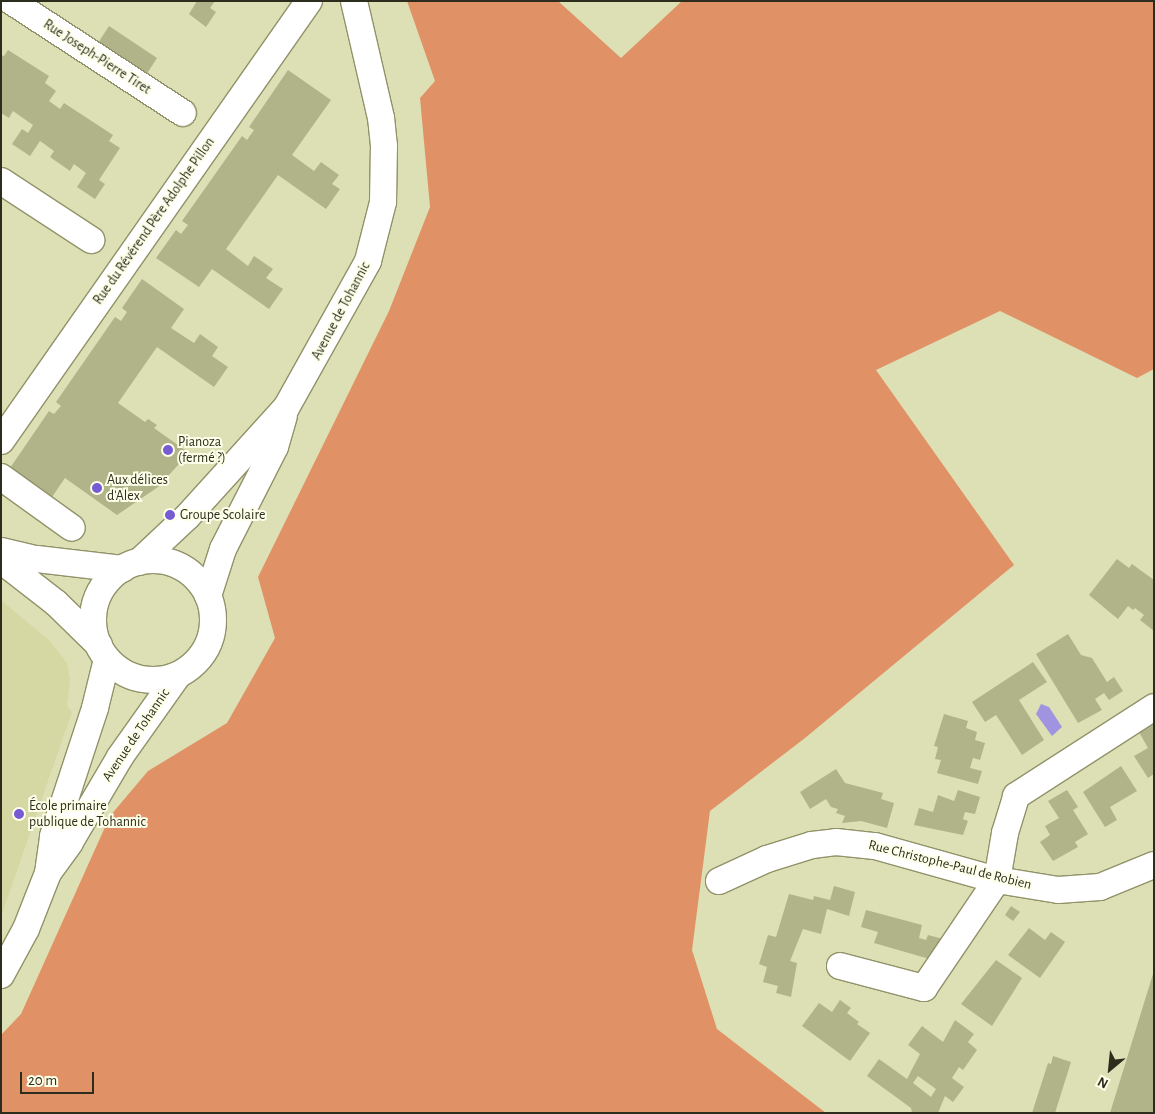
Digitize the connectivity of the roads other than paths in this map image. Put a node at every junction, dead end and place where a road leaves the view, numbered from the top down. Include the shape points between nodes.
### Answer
1 (11, 1) edge
2 (309, 1) edge
3 (354, 1) edge
4 (182, 113) dead end
5 (1, 181) edge
6 (90, 240) dead end
7 (286, 408) junction
8 (1, 441) edge
9 (1, 477) edge
10 (72, 528) dead end
11 (1, 551) edge
12 (1, 555) edge
13 (130, 565) junction
14 (208, 596) junction
15 (103, 652) junction
16 (178, 675) junction
17 (1154, 707) edge
18 (1154, 865) edge
19 (48, 872) junction
20 (996, 880) junction
21 (719, 881) dead end
22 (840, 966) dead end
23 (1, 975) edge

1 - 4 street, Rue Joseph-Pierre Tiret
2 - 8 street, Rue du Révérend Père Adolphe Pillon
3 - 7 street, Avenue de Tohannic via 381,118 385,175 379,230 353,294
5 - 6 street
7 - 13 street, Avenue de Tohannic via 187,517
7 - 14 street, Avenue de Tohannic via 275,447 223,548
9 - 10 street
11 - 13 street via 46,560
12 - 15 street via 11,568 56,603
13 - 14 street via 160,560 180,566 197,579
13 - 15 street via 99,595 94,612
14 - 16 street via 212,611 209,642 202,655
15 - 16 street via 122,671 140,678 159,680
15 - 19 street, Avenue de Tohannic via 96,708 53,836
16 - 19 street, Avenue de Tohannic via 120,756 70,842
17 - 20 street via 1016,796
18 - 20 street, Rue Christophe-Paul de Robien via 1100,887 1076,890
19 - 23 street, Avenue de Tohannic via 26,929
20 - 21 street, Rue Christophe-Paul de Robien via 875,846 836,842 812,845 767,859
20 - 22 street via 924,988

